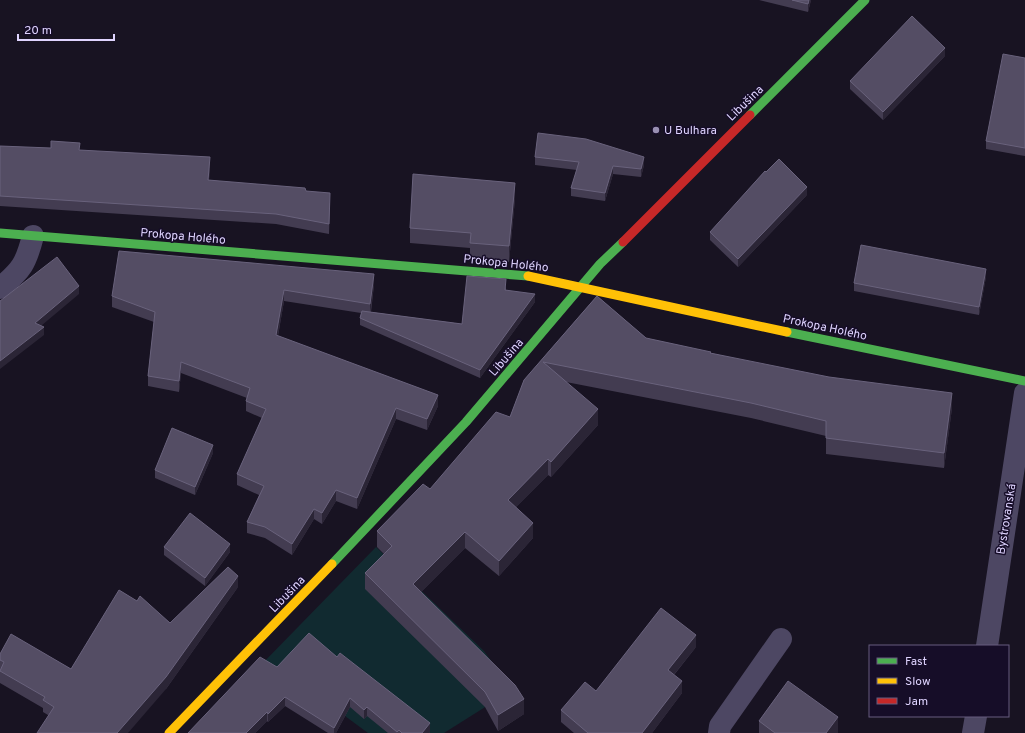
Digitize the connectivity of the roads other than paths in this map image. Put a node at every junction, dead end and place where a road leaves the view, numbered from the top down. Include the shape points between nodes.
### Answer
1 (865, 0) edge
2 (0, 233) edge
3 (33, 236) junction
4 (0, 288) edge
5 (578, 288) junction
6 (1025, 381) edge
7 (1025, 393) edge
8 (781, 640) dead end
9 (987, 645) edge
10 (976, 717) edge
11 (169, 733) edge
12 (719, 733) edge
13 (973, 733) edge

1 - 5 street, Libušina via 616,247
2 - 3 street, Prokopa Holého
3 - 4 street via 25,262
3 - 5 street, Prokopa Holého via 530,276
5 - 6 street, Prokopa Holého
5 - 11 street, Libušina via 466,422
7 - 9 street, Bystrovanská
8 - 12 street via 720,726
10 - 13 street

